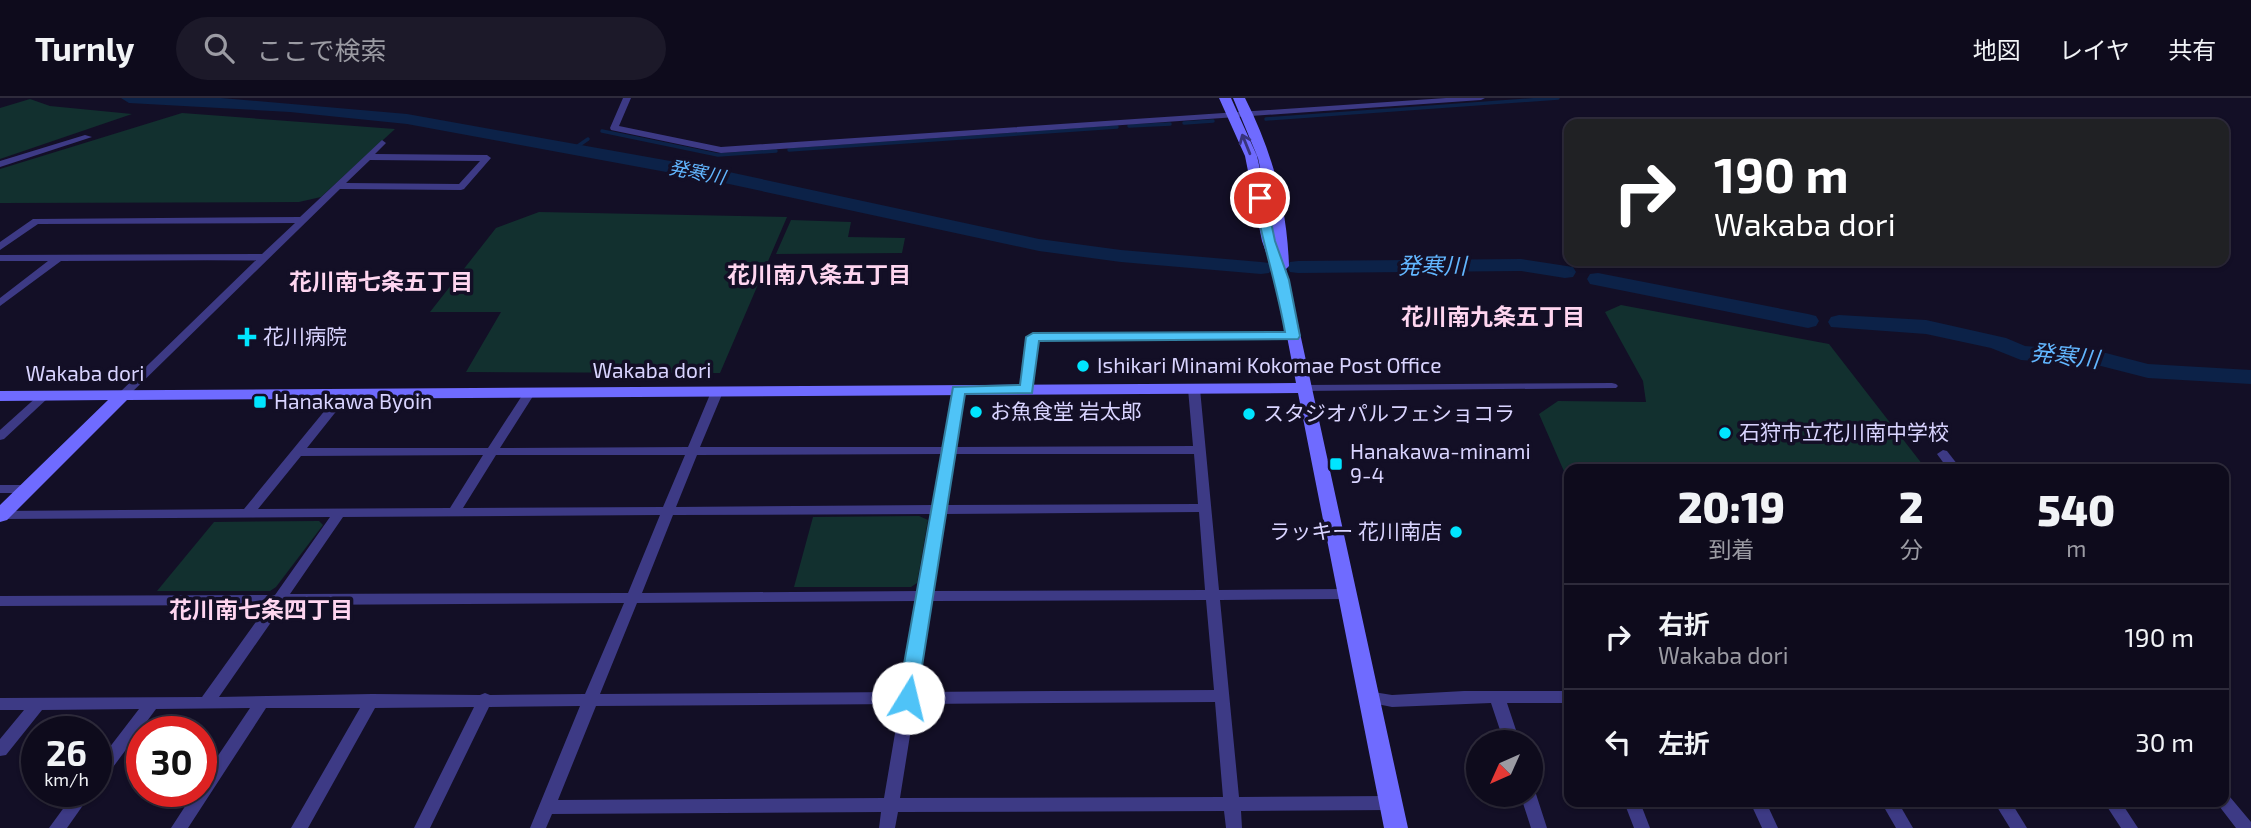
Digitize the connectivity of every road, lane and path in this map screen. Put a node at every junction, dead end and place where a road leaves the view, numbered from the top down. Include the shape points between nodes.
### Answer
1 (627, 98) edge
2 (1225, 98) edge
3 (1239, 98) edge
4 (1481, 98) edge
5 (1240, 115) junction
6 (88, 137) dead end
7 (382, 143) dead end
8 (368, 157) junction
9 (0, 164) edge
10 (338, 186) junction
11 (303, 220) junction
12 (0, 247) edge
13 (265, 257) junction
14 (0, 258) edge
15 (58, 258) junction
16 (0, 303) edge
17 (1293, 336) junction
18 (1612, 386) dead end
19 (1303, 388) junction
20 (1194, 389) junction
21 (958, 390) junction
22 (1027, 390) junction
23 (717, 392) junction
24 (529, 393) junction
25 (344, 394) junction
26 (123, 395) junction
27 (0, 396) edge
28 (44, 396) junction
29 (0, 436) edge
30 (948, 449) junction
31 (1199, 450) junction
32 (299, 452) junction
33 (492, 452) junction
34 (692, 452) junction
35 (1943, 454) dead end
36 (1951, 464) edge
37 (0, 489) edge
38 (28, 489) junction
39 (1205, 508) junction
40 (938, 511) junction
41 (453, 513) junction
42 (667, 513) junction
43 (247, 514) junction
44 (339, 514) junction
45 (1, 515) edge
46 (1212, 593) junction
47 (1346, 594) junction
48 (924, 597) junction
49 (632, 598) junction
50 (279, 600) junction
51 (0, 601) edge
52 (1222, 696) junction
53 (1367, 697) junction
54 (1497, 697) junction
55 (1564, 697) edge
56 (591, 698) junction
57 (908, 698) junction
58 (485, 699) junction
59 (372, 700) junction
60 (263, 701) junction
61 (153, 702) junction
62 (207, 702) junction
63 (38, 703) junction
64 (0, 704) edge
65 (1508, 730) edge
66 (0, 750) edge
67 (112, 756) edge
68 (1231, 803) junction
69 (1390, 803) junction
70 (890, 805) junction
71 (73, 807) edge
72 (547, 807) junction
73 (1532, 807) edge
74 (1634, 807) edge
75 (1760, 807) edge
76 (1892, 807) edge
77 (2005, 807) edge
78 (2115, 807) edge
79 (2228, 807) edge
80 (57, 828) edge
81 (179, 828) edge
82 (299, 828) edge
83 (422, 828) edge
84 (538, 828) edge
85 (887, 828) edge
86 (1234, 828) edge
87 (1396, 828) edge
88 (1539, 828) edge
89 (1642, 828) edge
90 (1770, 828) edge
91 (1905, 828) edge
92 (2019, 828) edge
93 (2130, 828) edge
94 (2246, 828) edge

1 - 5 street via 614,128 721,150
2 - 5 street
3 - 5 street
4 - 5 street
5 - 17 street
6 - 9 street
7 - 8 street
8 - 10 street
8 - 10 street via 487,158 461,187
10 - 11 street
11 - 12 street via 36,220
11 - 13 street
13 - 15 street
13 - 26 street
14 - 15 street
15 - 16 street
17 - 19 street
17 - 22 street via 1033,337
18 - 19 street
19 - 20 street, Wakaba dori
19 - 47 street
20 - 22 street, Wakaba dori
20 - 31 street
21 - 22 street, Wakaba dori
21 - 23 street, Wakaba dori
21 - 30 street
23 - 24 street, Wakaba dori
23 - 34 street
24 - 25 street, Wakaba dori
24 - 33 street
25 - 26 street, Wakaba dori
25 - 32 street
26 - 28 street, Wakaba dori
26 - 38 street
27 - 28 street, Wakaba dori
28 - 29 street
30 - 31 street
30 - 34 street
30 - 40 street
31 - 39 street
32 - 33 street
32 - 43 street
33 - 34 street
33 - 41 street
34 - 42 street
35 - 36 street
37 - 38 street
38 - 45 street
39 - 40 street
39 - 46 street
40 - 42 street
40 - 48 street
41 - 42 street
41 - 44 street
42 - 49 street
43 - 44 street
43 - 45 street
44 - 50 street
46 - 47 street
46 - 48 street
46 - 52 street
47 - 53 street
48 - 49 street
48 - 57 street
49 - 50 street
49 - 56 street
50 - 51 street
50 - 62 street
52 - 57 street
52 - 68 street
53 - 54 street via 1392,701
53 - 69 street
54 - 55 street
54 - 65 street
56 - 57 street
56 - 58 street
56 - 72 street
57 - 70 street
58 - 59 street
58 - 83 street
59 - 60 street
59 - 82 street
60 - 62 street
60 - 81 street
61 - 62 street
61 - 63 street
61 - 67 street
63 - 64 street
63 - 66 street
68 - 69 street
68 - 70 street
68 - 86 street
69 - 87 street
70 - 72 street
70 - 85 street
71 - 80 street
72 - 84 street
73 - 88 street
74 - 89 street
75 - 90 street
76 - 91 street
77 - 92 street
78 - 93 street
79 - 94 street

